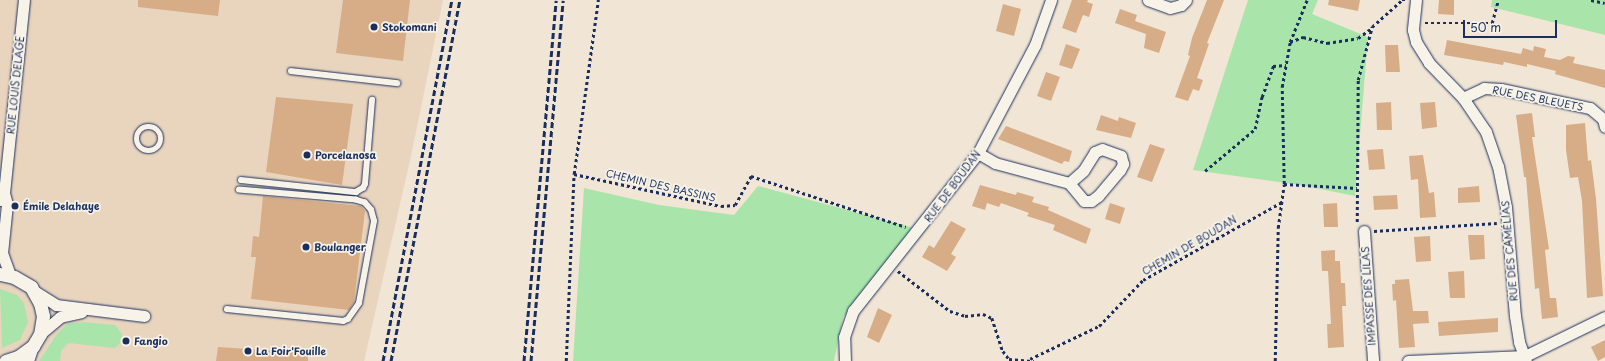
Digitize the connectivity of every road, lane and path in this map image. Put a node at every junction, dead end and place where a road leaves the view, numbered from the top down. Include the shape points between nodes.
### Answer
1 (24, 0) edge
2 (598, 0) edge
3 (1051, 0) edge
4 (1148, 0) edge
5 (1186, 0) edge
6 (1307, 0) edge
7 (1412, 0) edge
8 (1416, 0) edge
9 (1498, 0) edge
10 (1591, 0) edge
11 (1605, 3) edge
12 (1413, 24) junction
13 (1372, 27) junction
14 (1290, 42) junction
15 (1286, 65) junction
16 (291, 71) dead end
17 (397, 83) dead end
18 (1463, 98) junction
19 (372, 100) dead end
20 (1605, 127) edge
21 (143, 128) joint
22 (978, 153) junction
23 (1205, 171) dead end
24 (574, 174) junction
25 (240, 180) dead end
26 (1069, 183) junction
27 (1284, 184) junction
28 (1357, 188) junction
29 (239, 190) dead end
30 (2, 197) edge
31 (1282, 202) junction
32 (1508, 222) junction
33 (918, 231) junction
34 (1364, 231) junction
35 (891, 265) junction
36 (5, 274) edge
37 (34, 291) junction
38 (227, 309) dead end
39 (106, 312) junction
40 (144, 316) dead end
41 (1605, 316) edge
42 (40, 334) junction
43 (32, 346) junction
44 (1030, 359) junction
45 (1525, 359) edge
46 (6, 361) edge
47 (28, 361) edge
48 (566, 361) edge
49 (845, 361) edge
50 (1034, 361) edge
51 (1275, 361) edge
52 (1373, 361) edge
53 (1408, 361) edge

1 - 30 street, RUE LOUIS DELAGE
2 - 24 path
3 - 22 street, RUE DE BOUDAN via 1035,45
4 - 5 street via 1170,8 1181,5
6 - 14 path
7 - 13 path via 1402,0
8 - 12 street, RUE DES CAMÉLIAS
9 - 12 path via 1492,23
10 - 11 path
12 - 18 street, RUE DES CAMÉLIAS via 1416,42 1429,63
13 - 14 path via 1358,38 1327,43 1303,37
13 - 28 path via 1358,80
14 - 15 path
15 - 23 path via 1273,66 1262,97 1255,129
15 - 27 path via 1282,87
16 - 17 lane
18 - 20 street, RUE DES BLEUETS via 1484,88 1501,89 1590,108 1603,119
18 - 32 street, RUE DES CAMÉLIAS via 1486,132 1498,166
19 - 25 lane via 363,188 356,192 344,193
21 - 21 lane via 137,136 139,146 148,152 154,151 161,144 160,133 151,127
22 - 26 street via 995,163
22 - 33 street, RUE DE BOUDAN
24 - 33 path, CHEMIN DES BASSINS via 721,206 736,205 751,176
24 - 48 path
26 - 26 street via 1084,201 1091,201 1120,170 1123,164 1121,156 1102,149 1095,152 1083,171
27 - 28 path
27 - 31 path
28 - 34 path via 1357,226
29 - 38 lane via 356,200 365,203 371,210 374,221 359,303 348,319 343,321
30 - 36 street, RUE LOUIS DELAGE via 7,204 2,253
31 - 44 path, CHEMIN DE BOUDAN via 1143,280 1099,326
31 - 51 path via 1278,228
32 - 34 path
32 - 45 street, RUE DES CAMÉLIAS via 1515,316
33 - 35 street, RUE DE BOUDAN
34 - 52 street, IMPASSE DES LILAS
35 - 44 path, CHEMIN DE BOUDAN via 950,311 966,316 983,314 992,318 1003,351 1009,359
35 - 49 street, RUE DE BOUDAN via 853,312 844,337
36 - 37 street via 23,281
37 - 39 street via 56,305
37 - 42 street via 43,312
39 - 40 street
39 - 42 street via 77,312 60,317
41 - 45 street
42 - 43 street
43 - 46 street via 18,357
43 - 47 street
44 - 50 path, CHEMIN DE BOUDAN
45 - 53 street

